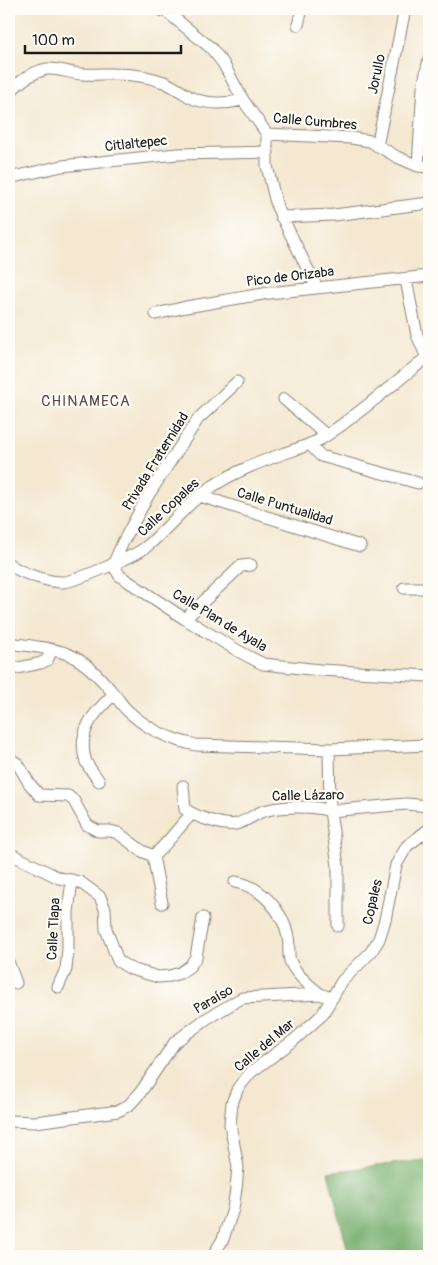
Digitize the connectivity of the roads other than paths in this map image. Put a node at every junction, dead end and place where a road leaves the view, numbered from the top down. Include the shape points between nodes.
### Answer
1 (158, 9) edge
2 (302, 9) edge
3 (405, 9) edge
4 (298, 25) dead end
5 (429, 59) edge
6 (9, 93) edge
7 (243, 100) junction
8 (267, 134) junction
9 (377, 146) junction
10 (268, 152) junction
11 (423, 167) edge
12 (9, 178) edge
13 (429, 204) edge
14 (281, 217) junction
15 (429, 276) edge
16 (406, 280) junction
17 (317, 288) junction
18 (156, 314) dead end
19 (428, 357) edge
20 (236, 382) dead end
21 (284, 399) dead end
22 (326, 435) junction
23 (312, 443) junction
24 (418, 483) dead end
25 (200, 496) junction
26 (360, 546) dead end
27 (9, 564) edge
28 (251, 565) dead end
29 (113, 566) junction
30 (404, 588) dead end
31 (429, 588) edge
32 (185, 620) junction
33 (9, 643) edge
34 (52, 650) junction
35 (9, 670) edge
36 (429, 676) edge
37 (114, 694) junction
38 (429, 745) edge
39 (329, 748) junction
40 (9, 762) edge
41 (99, 781) dead end
42 (183, 786) dead end
43 (429, 806) edge
44 (330, 811) junction
45 (190, 813) junction
46 (429, 830) edge
47 (9, 853) edge
48 (153, 856) junction
49 (72, 880) junction
50 (235, 882) dead end
51 (162, 903) dead end
52 (203, 918) dead end
53 (338, 926) dead end
54 (9, 964) edge
55 (342, 981) joint
56 (16, 982) dead end
57 (58, 987) dead end
58 (320, 994) junction
59 (333, 997) junction
60 (9, 1121) edge
61 (213, 1256) edge

1 - 7 street, Calle Cumbres via 167,12 211,48
2 - 4 street
3 - 9 street, Jorullo
5 - 11 street via 423,87
6 - 7 street via 30,75 48,69 82,74 128,73 166,83 193,98 218,103
7 - 8 street, Calle Cumbres
8 - 9 street, Calle Cumbres via 351,138 370,141
8 - 10 street
9 - 11 street, Calle Cumbres
10 - 12 street, Citlaltepec via 177,154 62,166
10 - 14 street via 267,166
13 - 14 street via 334,215
14 - 17 street
15 - 16 street, Pico de Orizaba
16 - 17 street, Pico de Orizaba
16 - 19 street via 417,335
17 - 18 street, Pico de Orizaba via 270,293
19 - 22 street, Calle Copales
20 - 29 street, Privada Fraternidad via 198,418 149,494
21 - 22 street
22 - 23 street, Calle Copales
23 - 24 street via 321,456
23 - 25 street, Calle Copales via 243,469
25 - 26 street, Calle Puntualidad
25 - 29 street, Calle Copales via 144,549
27 - 29 street via 14,569 65,582
28 - 32 street via 241,566
29 - 32 street, Calle Plan de Ayala via 120,576
30 - 31 street
32 - 36 street, Calle Plan de Ayala via 263,664
33 - 34 street
34 - 35 street via 47,660 41,663
34 - 37 street via 70,655 90,668
37 - 39 street via 142,722 181,742
37 - 41 street via 95,711 86,726 83,743 86,762
38 - 39 street
39 - 44 street
40 - 48 street via 12,760 18,764 39,796 68,796 87,826 118,833
42 - 45 street via 183,803
43 - 44 street, Calle Lázaro
44 - 45 street, Calle Lázaro via 284,808 226,825
44 - 53 street via 338,866
45 - 48 street
46 - 55 street, Copales via 407,846 396,865 379,939 371,952
47 - 49 street, Calle Tlapa via 59,878
48 - 51 street
49 - 52 street via 100,897 105,909 106,929 118,961 132,969 170,976 190,966 196,957
49 - 57 street, Calle Tlapa via 66,969
50 - 58 street via 254,888 268,898 287,930 292,966
54 - 56 street
55 - 59 street, Calle del Mar
58 - 59 street, Paraíso
58 - 60 street, Paraíso via 242,998 175,1042 140,1093 118,1111 35,1122
59 - 61 street, Calle del Mar via 322,1015 251,1072 238,1088 230,1124 238,1167 236,1189 223,1239

